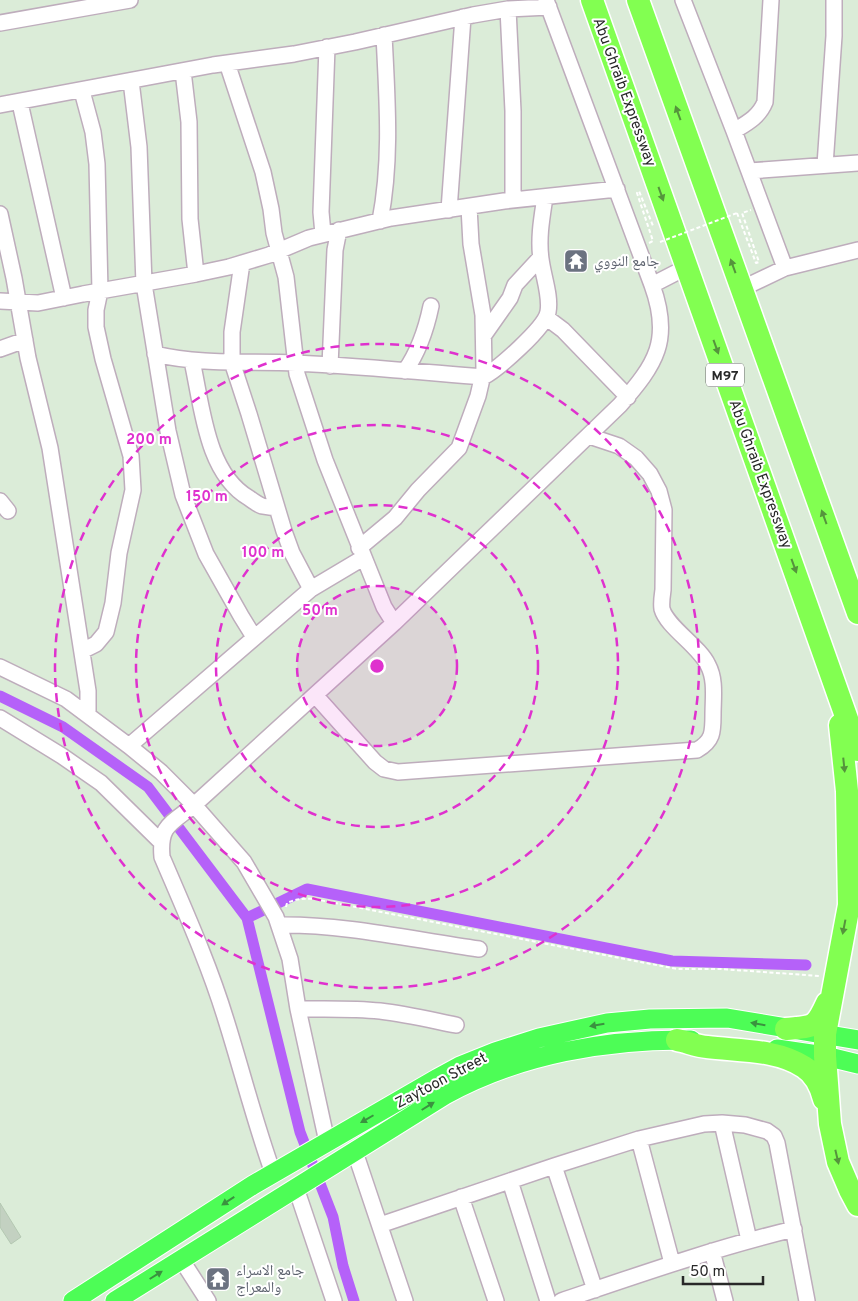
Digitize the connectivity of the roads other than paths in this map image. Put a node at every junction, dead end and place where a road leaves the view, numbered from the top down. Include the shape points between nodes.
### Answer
1 (130, 0) edge
2 (592, 0) edge
3 (638, 0) edge
4 (682, 0) edge
5 (771, 0) edge
6 (834, 0) edge
7 (548, 3) edge
8 (508, 9) junction
9 (462, 17) junction
10 (0, 24) edge
11 (384, 35) junction
12 (327, 48) junction
13 (227, 64) junction
14 (183, 71) junction
15 (131, 81) junction
16 (82, 91) junction
17 (20, 102) junction
18 (0, 106) edge
19 (734, 131) junction
20 (858, 163) edge
21 (825, 165) junction
22 (748, 171) junction
23 (617, 189) junction
24 (545, 197) junction
25 (513, 200) junction
26 (469, 207) junction
27 (449, 210) junction
28 (0, 214) edge
29 (380, 221) junction
30 (338, 230) junction
31 (323, 234) junction
32 (858, 250) edge
33 (278, 251) junction
34 (540, 258) junction
35 (242, 263) junction
36 (687, 267) junction
37 (786, 268) junction
38 (196, 274) junction
39 (144, 284) junction
40 (652, 285) junction
41 (741, 288) junction
42 (100, 291) junction
43 (64, 298) junction
44 (0, 301) edge
45 (18, 302) junction
46 (430, 306) dead end
47 (547, 318) junction
48 (484, 335) junction
49 (25, 340) junction
50 (0, 349) edge
51 (155, 354) junction
52 (192, 361) junction
53 (232, 362) junction
54 (296, 363) junction
55 (330, 366) junction
56 (405, 371) junction
57 (483, 377) junction
58 (628, 397) junction
59 (589, 436) junction
60 (277, 508) junction
61 (362, 553) junction
62 (311, 589) junction
63 (858, 613) edge
64 (394, 624) junction
65 (254, 637) junction
66 (82, 651) junction
67 (0, 667) edge
68 (835, 682) junction
69 (315, 695) junction
70 (88, 714) junction
71 (0, 718) edge
72 (129, 746) junction
73 (858, 750) edge
74 (194, 805) junction
75 (161, 842) junction
76 (273, 912) junction
77 (480, 950) dead end
78 (834, 982) junction
79 (298, 1009) junction
80 (456, 1025) dead end
81 (786, 1028) junction
82 (825, 1034) junction
83 (678, 1040) junction
84 (858, 1040) edge
85 (825, 1056) junction
86 (858, 1064) edge
87 (722, 1123) junction
88 (830, 1124) junction
89 (639, 1139) junction
90 (323, 1145) junction
91 (355, 1152) junction
92 (554, 1166) junction
93 (273, 1173) junction
94 (312, 1178) junction
95 (510, 1181) junction
96 (253, 1185) junction
97 (461, 1197) junction
98 (858, 1204) edge
99 (266, 1206) junction
100 (380, 1226) junction
101 (794, 1229) junction
102 (749, 1240) junction
103 (712, 1251) junction
104 (181, 1259) junction
105 (672, 1263) junction
106 (595, 1290) junction
107 (73, 1301) edge
108 (114, 1301) edge
109 (208, 1301) edge
110 (334, 1301) edge
111 (405, 1301) edge
112 (496, 1301) edge
113 (548, 1301) edge
114 (561, 1301) edge
115 (725, 1301) edge
116 (807, 1301) edge

1 - 10 street
2 -> 36 highway, Abu Ghraib Expressway / M97
41 -> 3 highway
4 - 19 street
5 - 19 street via 765,102 755,118
6 - 21 street
7 - 8 street
7 - 23 street
8 - 9 street
8 - 25 street
9 - 11 street
9 - 27 street
11 - 12 street
11 - 29 street via 388,159
12 - 13 street
12 - 31 street
13 - 14 street
13 - 33 street via 263,172
14 - 15 street
14 - 38 street via 189,122 190,219
15 - 16 street
15 - 39 street via 139,147
16 - 17 street
16 - 42 street via 93,132 97,164
17 - 18 street
17 - 43 street
19 - 22 street
20 - 21 street
21 - 22 street
22 - 37 street
23 - 24 street
23 - 40 street
24 - 25 street
24 - 34 street
25 - 26 street
26 - 27 street
26 - 48 street
27 - 29 street
28 - 45 street
29 - 30 street
30 - 31 street
30 - 55 street
31 - 33 street
32 - 37 street
33 - 35 street
33 - 54 street via 286,278
34 - 47 street via 548,303
34 - 48 street via 516,285
35 - 38 street
35 - 53 street via 234,314
36 - 40 street
36 -> 68 highway, Abu Ghraib Expressway / M97
37 - 41 street
38 - 39 street
39 - 42 street
39 - 51 street
40 - 58 street via 661,311 658,347 648,372
63 -> 41 highway
42 - 43 street
42 - 66 street via 96,327 131,456 133,490 106,632 96,644
43 - 45 street via 38,303
44 - 45 street
45 - 49 street
46 - 56 street via 426,330
47 - 57 street via 535,333
47 - 58 street via 563,330
48 - 57 street
49 - 50 street
49 - 66 street via 52,456
51 - 52 street
51 - 65 street via 183,495 206,554
52 - 53 street
52 - 60 street via 207,432 226,479 261,505
53 - 54 street
53 - 60 street
54 - 55 street
54 - 61 street via 325,460
55 - 56 street
56 - 57 street
57 - 61 street via 459,448
58 - 59 street
59 - 64 street
59 - 69 street via 619,446 636,458 659,491 664,510 663,611 702,655 713,678 713,724 706,744 697,750 398,772 384,769 370,758
60 - 62 street via 292,553
61 - 62 street
61 - 64 street
62 - 65 street
64 - 69 street
65 - 72 street
66 - 70 street
67 - 70 street via 66,699
68 - 73 highway, Abu Ghraib Expressway / M97
68 -> 78 highway via 847,791 849,905
69 - 74 street
70 - 72 street
71 - 75 street via 101,783
72 - 74 street via 162,772
74 - 75 street via 165,829
74 - 76 street via 244,862
75 - 93 street via 162,857 203,951
76 - 77 street via 301,925
76 - 79 street via 290,959
78 - 81 highway via 815,1024
78 - 82 highway
79 - 80 street via 378,1011
79 - 90 street
81 - 82 main road, Zaytoon Street
81 -> 90 main road, Zaytoon Street via 727,1018 685,1018 607,1023 571,1030 495,1052 460,1066
82 - 84 main road, Zaytoon Street
82 - 85 highway
83 - 85 main road, Zaytoon Street via 720,1040
83 - 88 highway via 792,1060 816,1079
91 -> 83 main road, Zaytoon Street via 460,1087 506,1068 607,1044
85 - 86 main road, Zaytoon Street
85 - 88 highway
87 - 89 street
87 - 101 street via 753,1127 774,1136
87 - 102 street
88 -> 98 highway via 838,1162
89 - 92 street
89 - 105 street
90 - 93 main road, Zaytoon Street
91 - 94 main road, Zaytoon Street
91 - 100 street
92 - 95 street
92 - 106 street
93 - 96 main road, Zaytoon Street
94 - 99 main road, Zaytoon Street
94 - 110 street
95 - 97 street
95 - 113 street
96 - 99 main road
96 -> 107 main road, Zaytoon Street
97 - 100 street
97 - 112 street
99 - 104 main road, Zaytoon Street
100 - 111 street
101 - 102 street
101 - 116 street
102 - 103 street
103 - 105 street
103 - 115 street
108 -> 104 main road, Zaytoon Street
104 - 109 street
105 - 106 street
106 - 114 street

